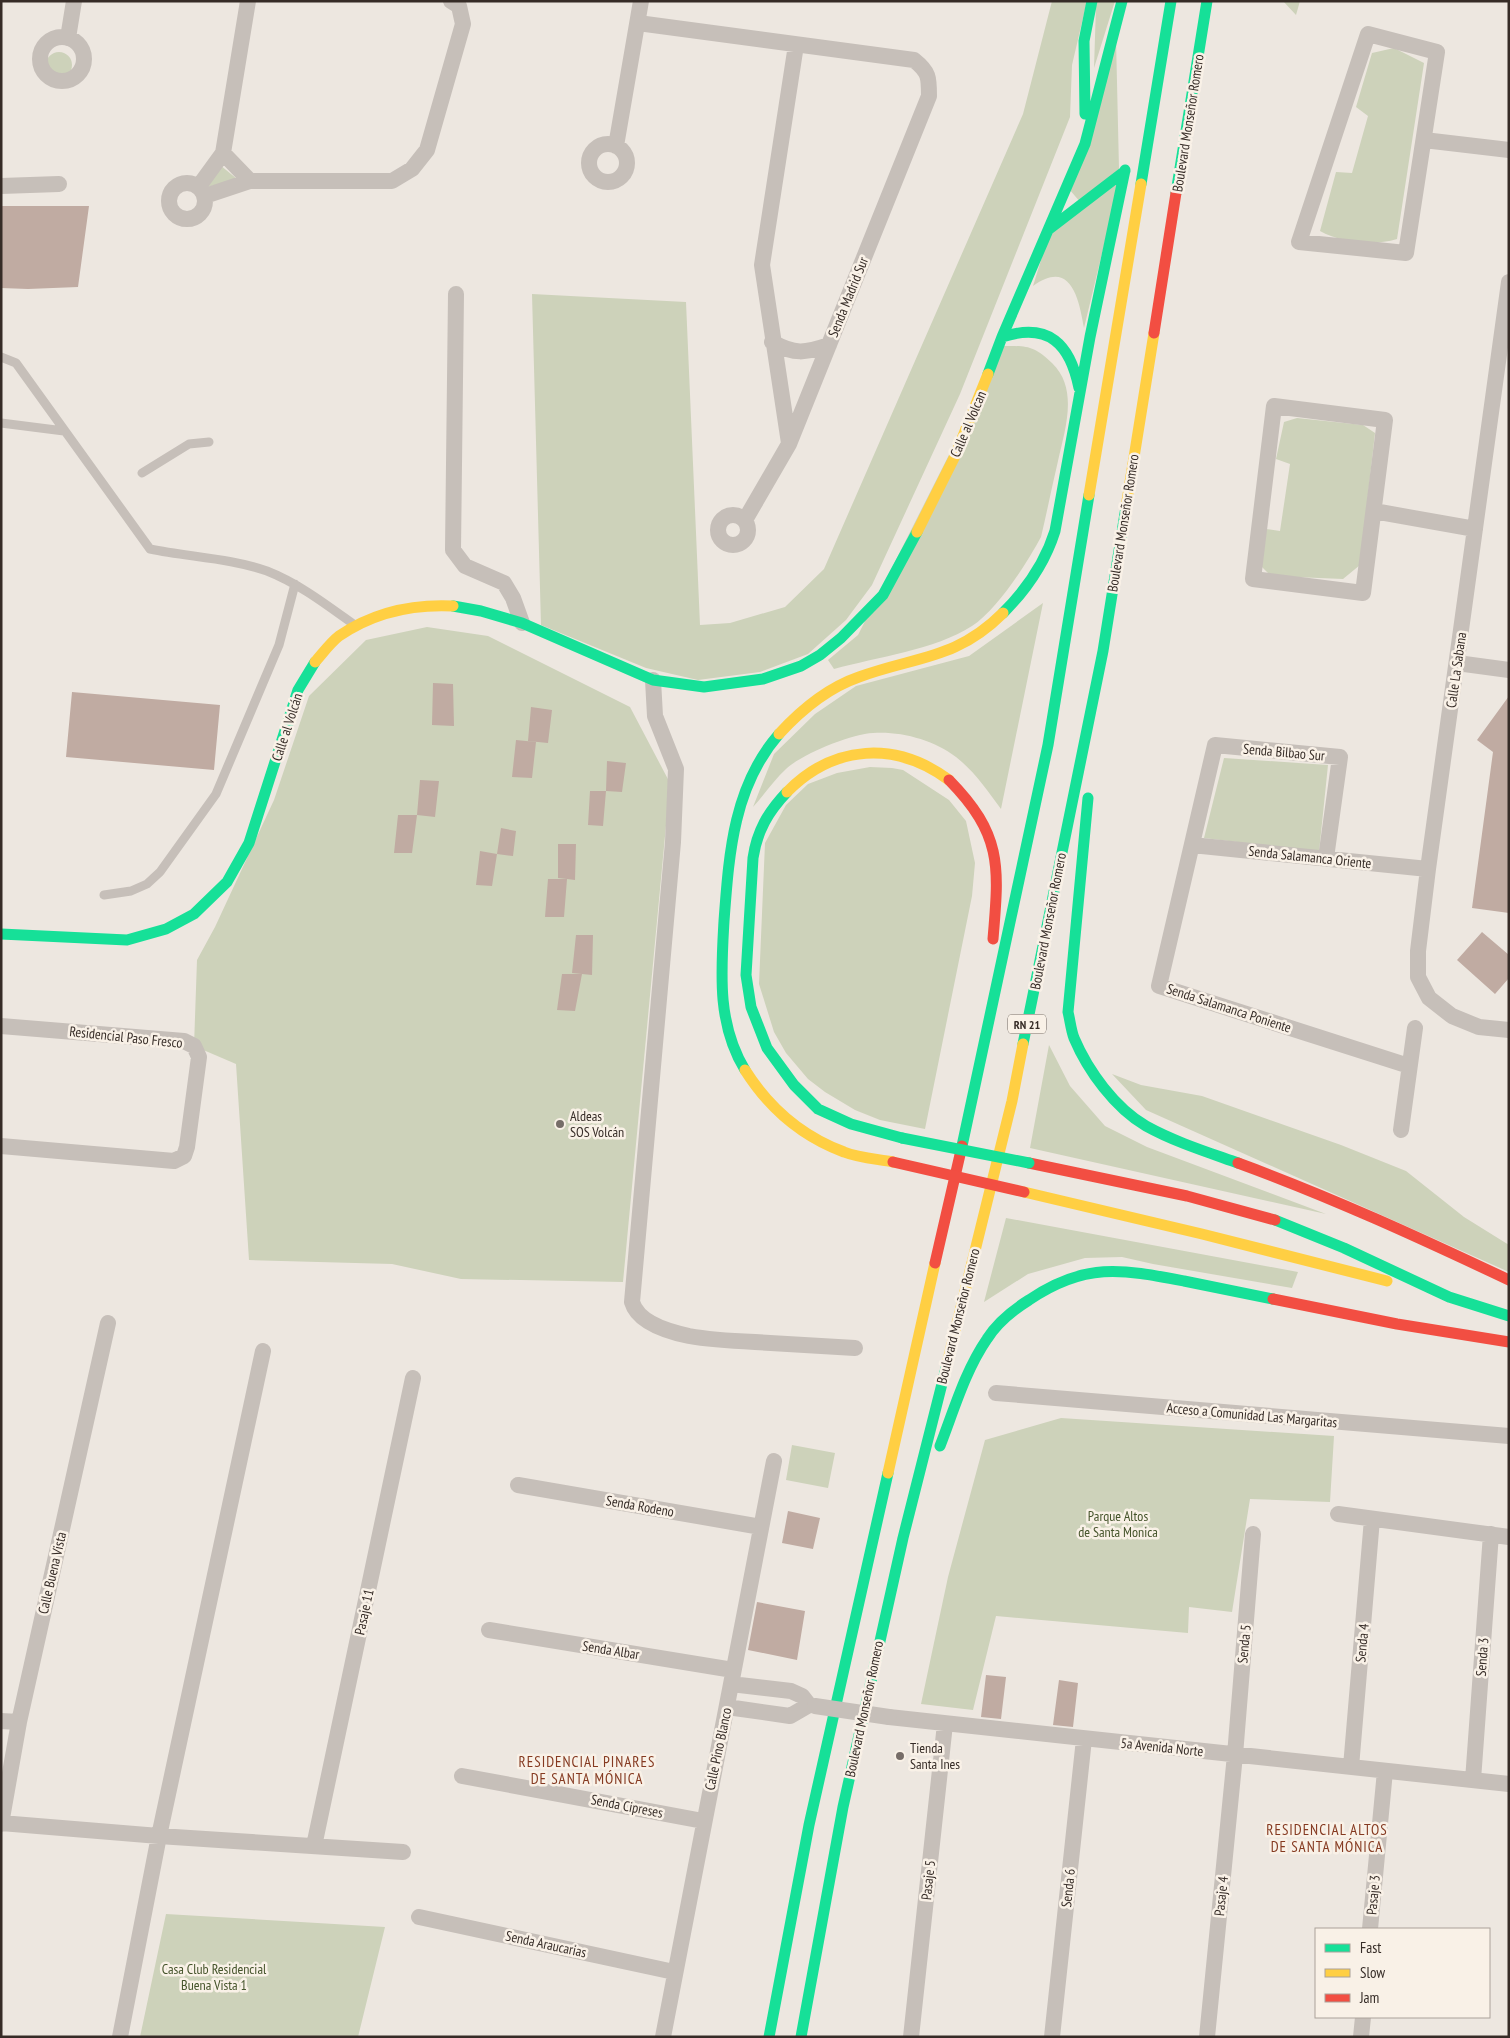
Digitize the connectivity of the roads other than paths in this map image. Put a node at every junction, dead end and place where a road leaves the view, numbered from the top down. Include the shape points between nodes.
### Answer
1 (74, 1) edge
2 (248, 1) edge
3 (452, 1) edge
4 (640, 1) edge
5 (1092, 1) edge
6 (1122, 1) edge
7 (1169, 1) edge
8 (1207, 1) edge
9 (638, 23) junction
10 (68, 38) dead end
11 (796, 45) junction
12 (1144, 96) dead end
13 (1424, 140) junction
14 (1085, 144) junction
15 (616, 146) dead end
16 (1509, 150) edge
17 (223, 153) junction
18 (250, 181) junction
19 (59, 184) dead end
20 (1, 186) edge
21 (1066, 189) junction
22 (1081, 206) junction
23 (1048, 230) junction
24 (1509, 282) edge
25 (456, 294) dead end
26 (1506, 314) edge
27 (1002, 337) junction
28 (772, 342) junction
29 (829, 345) junction
30 (1, 358) edge
31 (1080, 392) junction
32 (1, 423) edge
33 (64, 430) junction
34 (209, 442) dead end
35 (789, 444) junction
36 (142, 474) dead end
37 (1374, 511) junction
38 (745, 520) dead end
39 (1475, 529) junction
40 (295, 584) junction
41 (522, 623) junction
42 (356, 626) junction
43 (1102, 650) junction
44 (1457, 663) junction
45 (1509, 670) edge
46 (654, 680) junction
47 (1091, 768) dead end
48 (1090, 787) dead end
49 (1192, 845) junction
50 (1326, 858) junction
51 (1428, 869) junction
52 (104, 895) dead end
53 (1, 934) edge
54 (1, 1026) edge
55 (1415, 1028) dead end
56 (1509, 1030) edge
57 (984, 1049) junction
58 (1409, 1066) junction
59 (1401, 1130) dead end
60 (1, 1146) edge
61 (1509, 1280) edge
62 (1449, 1297) junction
63 (1509, 1316) edge
64 (108, 1322) dead end
65 (1509, 1342) edge
66 (855, 1348) dead end
67 (263, 1351) dead end
68 (413, 1378) dead end
69 (996, 1393) dead end
70 (1509, 1436) edge
71 (774, 1461) dead end
72 (518, 1485) dead end
73 (1338, 1514) dead end
74 (1372, 1519) junction
75 (761, 1527) junction
76 (1253, 1534) dead end
77 (1491, 1534) junction
78 (1509, 1537) edge
79 (903, 1538) junction
80 (489, 1630) dead end
81 (732, 1677) junction
82 (812, 1705) junction
83 (727, 1707) junction
84 (1, 1721) edge
85 (19, 1722) junction
86 (945, 1724) junction
87 (1084, 1739) junction
88 (1235, 1755) junction
89 (1351, 1767) junction
90 (1385, 1771) junction
91 (462, 1776) dead end
92 (1473, 1780) junction
93 (1509, 1784) edge
94 (703, 1821) junction
95 (1, 1823) edge
96 (159, 1836) junction
97 (314, 1846) junction
98 (403, 1852) dead end
99 (418, 1918) dead end
100 (1370, 1928) edge
101 (674, 1972) junction
102 (1362, 2018) edge
103 (120, 2037) edge
104 (663, 2037) edge
105 (770, 2037) edge
106 (801, 2037) edge
107 (911, 2037) edge
108 (1052, 2037) edge
109 (1207, 2037) edge
110 (1361, 2037) edge

1 - 10 street
2 - 17 street
3 - 18 street via 459,6 463,24 427,150 412,169 392,181
4 - 9 street
5 - 14 main road via 1084,41
6 - 14 main road, Calle al Volcan
7 - 12 main road
7 - 57 main road, Boulevard Monseñor Romero / RN 21 via 1048,745
8 - 43 main road, Boulevard Monseñor Romero / RN 21
9 - 11 street
9 - 15 street
11 - 28 street via 762,265
11 - 29 street, Senda Madrid Sur via 914,60 929,78 929,96
13 - 13 street via 1406,254 1299,242 1368,34 1437,52
13 - 16 street
14 - 21 main road, Calle al Volcan
17 - 18 street
17 - 18 street via 202,191
19 - 20 street
21 - 22 main road via 1068,200
21 - 23 main road, Calle al Volcan
22 - 23 main road
22 - 31 main road via 1126,166
23 - 27 main road, Calle al Volcan
24 - 26 street, Calle La Sabana
25 - 41 street via 453,550 465,566 504,584
26 - 39 street, Calle La Sabana
27 - 31 main road via 1025,330 1058,342 1072,360
27 - 46 main road, Calle al Volcan via 955,456 898,571 883,596 857,624 801,666 763,680 704,687
28 - 29 street via 792,352 811,352
28 - 35 street
29 - 35 street, Senda Madrid Sur
30 - 33 lane via 16,363
31 - 62 main road, bridge via 1058,521 1043,560 1018,597 989,626 960,646 857,677 819,697 796,715 768,747 747,783 736,813 727,866 721,990 726,1028 735,1054 745,1074 770,1104 806,1134 844,1152 1202,1234
32 - 33 lane
33 - 40 lane via 150,549 235,562
34 - 36 lane via 189,444
35 - 38 street, Senda Madrid Sur
37 - 37 street via 1364,593 1253,579 1274,406 1385,420
37 - 39 street
39 - 44 street, Calle La Sabana
40 - 42 lane
40 - 52 lane via 279,645 216,794 160,872 147,884 131,891
41 - 42 main road, Calle al Volcán via 440,604 392,610
41 - 46 main road, Calle al Volcán
42 - 53 main road, Calle al Volcán via 338,637 312,665 298,690 249,843 227,882 194,914 166,929 127,940
43 - 47 main road
43 - 79 main road, Boulevard Monseñor Romero / RN 21 via 1012,1101
44 - 45 street
44 - 51 street, Calle La Sabana
46 - 66 street via 655,716 676,769 672,852 632,1302 634,1309 654,1324 690,1336
48 - 61 main road via 1068,1012 1074,1037 1087,1063 1106,1089 1145,1125 1177,1141 1301,1186
49 - 50 street, Senda Salamanca Oriente
49 - 50 street, Senda Bilbao Sur via 1215,745 1340,757
49 - 58 street, Senda Salamanca Poniente via 1159,986
50 - 51 street, Senda Salamanca Oriente
51 - 56 street, Calle La Sabana via 1418,977 1429,998 1452,1016 1479,1027
54 - 60 street, Residencial Paso Fresco via 184,1040 194,1046 199,1057 187,1147 184,1156 174,1161
55 - 58 street
57 - 62 main road, bridge via 998,874 992,843 975,809 939,772 902,754 864,752 813,769 796,781 771,810 756,838 746,975 758,1030 775,1064 820,1110 861,1129 1225,1205 1319,1236
57 - 105 main road, Boulevard Monseñor Romero / RN 21 via 841,1677 807,1835
58 - 59 street
62 - 63 main road
64 - 85 street, Calle Buena Vista
65 - 79 main road via 1397,1324 1132,1271 1107,1271 1070,1278 1020,1306 990,1335 970,1371
67 - 96 street
68 - 97 street, Pasaje 11
69 - 70 street, Acceso a Comunidad Las Margaritas
71 - 75 street, Calle Pino Blanco
72 - 75 street, Senda Rodeno
73 - 74 street
74 - 77 street
74 - 89 street, Senda 4
75 - 81 street, Calle Pino Blanco
76 - 88 street, Senda 5
77 - 78 street
77 - 92 street, Senda 3
79 - 106 main road, Boulevard Monseñor Romero / RN 21 via 843,1807
80 - 81 street, Senda Albar
81 - 82 street, 5a Avenida Norte via 791,1691
81 - 83 street, Calle Pino Blanco
82 - 83 street via 790,1716
82 - 86 street, 5a Avenida Norte, bridge
83 - 94 street, Calle Pino Blanco
84 - 85 street
85 - 95 street, Calle Buena Vista
86 - 87 street, 5a Avenida Norte
86 - 107 street, Pasaje 5
87 - 88 street, 5a Avenida Norte
87 - 108 street, Senda 6
88 - 89 street, 5a Avenida Norte
88 - 109 street, Pasaje 4
89 - 90 street, 5a Avenida Norte
90 - 92 street, 5a Avenida Norte
90 - 100 street, Pasaje 3
91 - 94 street, Senda Cipreses
92 - 93 street, 5a Avenida Norte
94 - 101 street, Calle Pino Blanco
95 - 96 street
96 - 97 street
96 - 103 street
97 - 98 street
99 - 101 street, Senda Araucarias
101 - 104 street, Calle Pino Blanco
102 - 110 street

